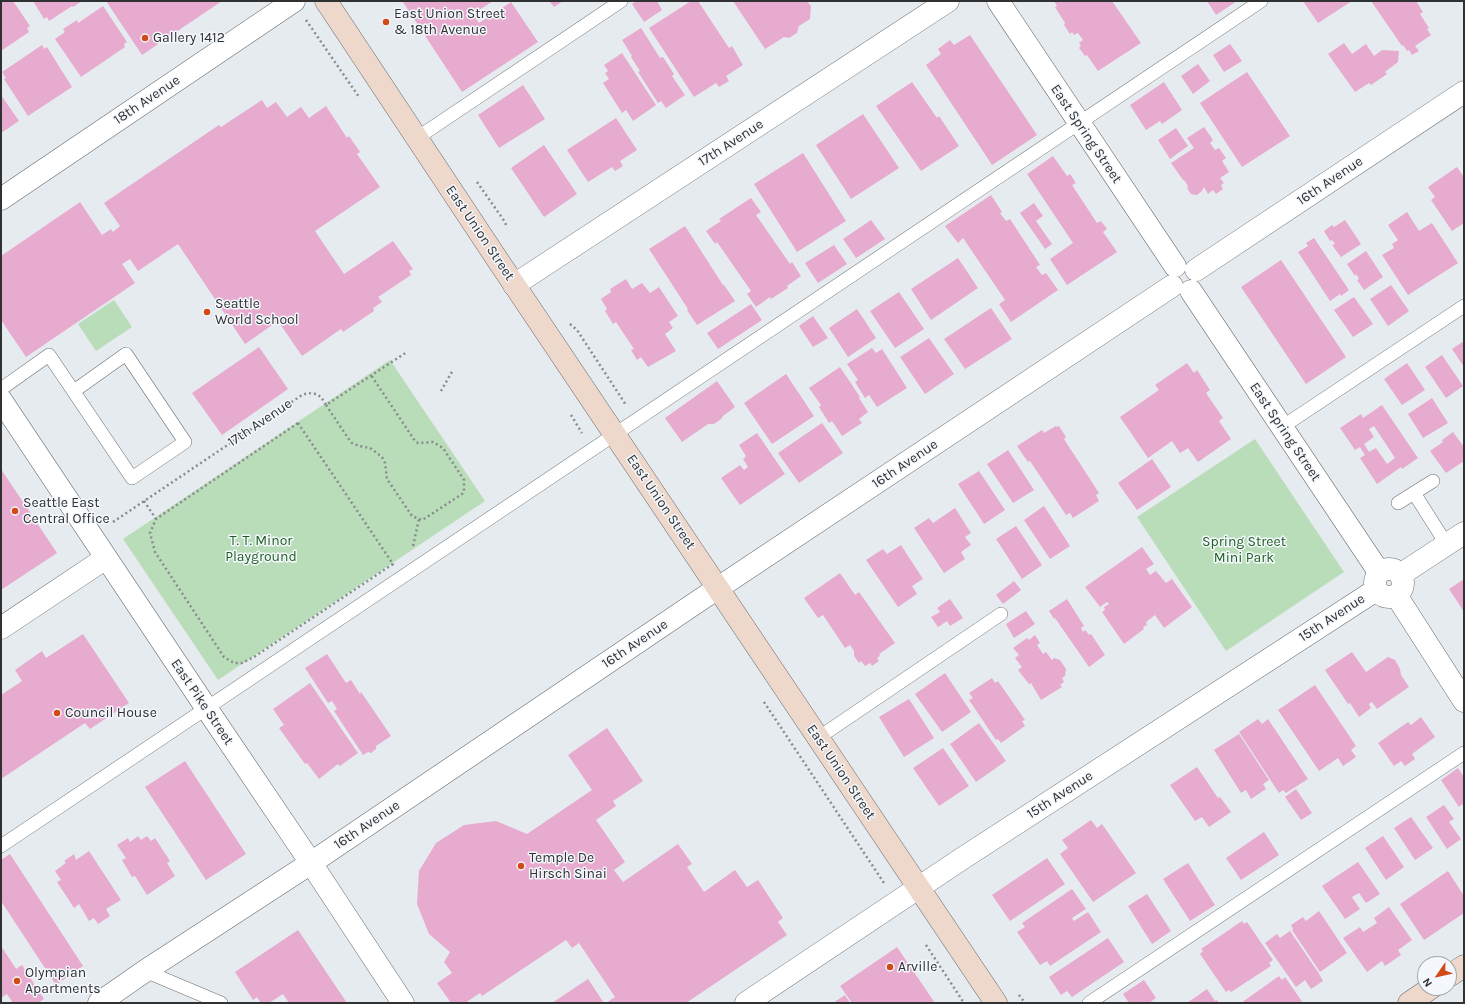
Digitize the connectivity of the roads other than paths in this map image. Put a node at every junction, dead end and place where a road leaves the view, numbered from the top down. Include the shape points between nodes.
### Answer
1 (294, 1) edge
2 (326, 1) edge
3 (621, 1) edge
4 (948, 1) edge
5 (998, 1) edge
6 (1261, 1) edge
7 (1464, 92) edge
8 (1078, 123) junction
9 (417, 138) junction
10 (1, 199) edge
11 (1184, 278) junction
12 (514, 285) junction
13 (1464, 306) edge
14 (74, 391) junction
15 (2, 401) edge
16 (1282, 427) junction
17 (615, 434) junction
18 (1432, 481) dead end
19 (1414, 493) junction
20 (1398, 504) dead end
21 (1456, 539) edge
22 (106, 558) junction
23 (1388, 583) junction
24 (719, 589) junction
25 (1001, 614) dead end
26 (1, 628) edge
27 (1462, 694) edge
28 (206, 709) junction
29 (818, 738) junction
30 (1464, 753) edge
31 (1, 846) edge
32 (311, 863) junction
33 (918, 888) junction
34 (145, 971) junction
35 (1419, 996) edge
36 (99, 1003) edge
37 (221, 1003) edge
38 (403, 1003) edge
39 (746, 1003) edge
40 (996, 1003) edge
41 (1089, 1003) edge
42 (1409, 1003) edge

1 - 10 street, 18th Avenue
2 - 9 main road, East Union Street
3 - 9 lane
4 - 12 street, 17th Avenue
5 - 8 street, East Spring Street
6 - 8 lane
7 - 11 street, 16th Avenue
8 - 11 street, East Spring Street
8 - 17 lane
9 - 12 main road, East Union Street
11 - 16 street, East Spring Street
11 - 24 street, 16th Avenue
12 - 17 main road, East Union Street
13 - 16 lane
14 - 14 lane via 132,478 186,442 126,354
14 - 15 lane via 49,355
15 - 22 street, East Pike Street
16 - 23 street, East Spring Street
17 - 24 main road, East Union Street
17 - 28 lane
18 - 19 lane
19 - 20 lane
19 - 21 lane
21 - 23 street, 15th Avenue
22 - 26 street
22 - 28 street, East Pike Street
23 - 27 street, East Spring Street
23 - 33 street, 15th Avenue
24 - 29 main road, East Union Street
24 - 32 street, 16th Avenue
25 - 29 lane
28 - 31 lane
28 - 32 street, East Pike Street
29 - 33 main road, East Union Street
30 - 41 lane
32 - 34 street, 16th Avenue
32 - 38 street, East Pike Street
33 - 39 street, 15th Avenue
33 - 40 main road, East Union Street
34 - 36 street, 16th Avenue
34 - 37 lane
35 - 42 main road

